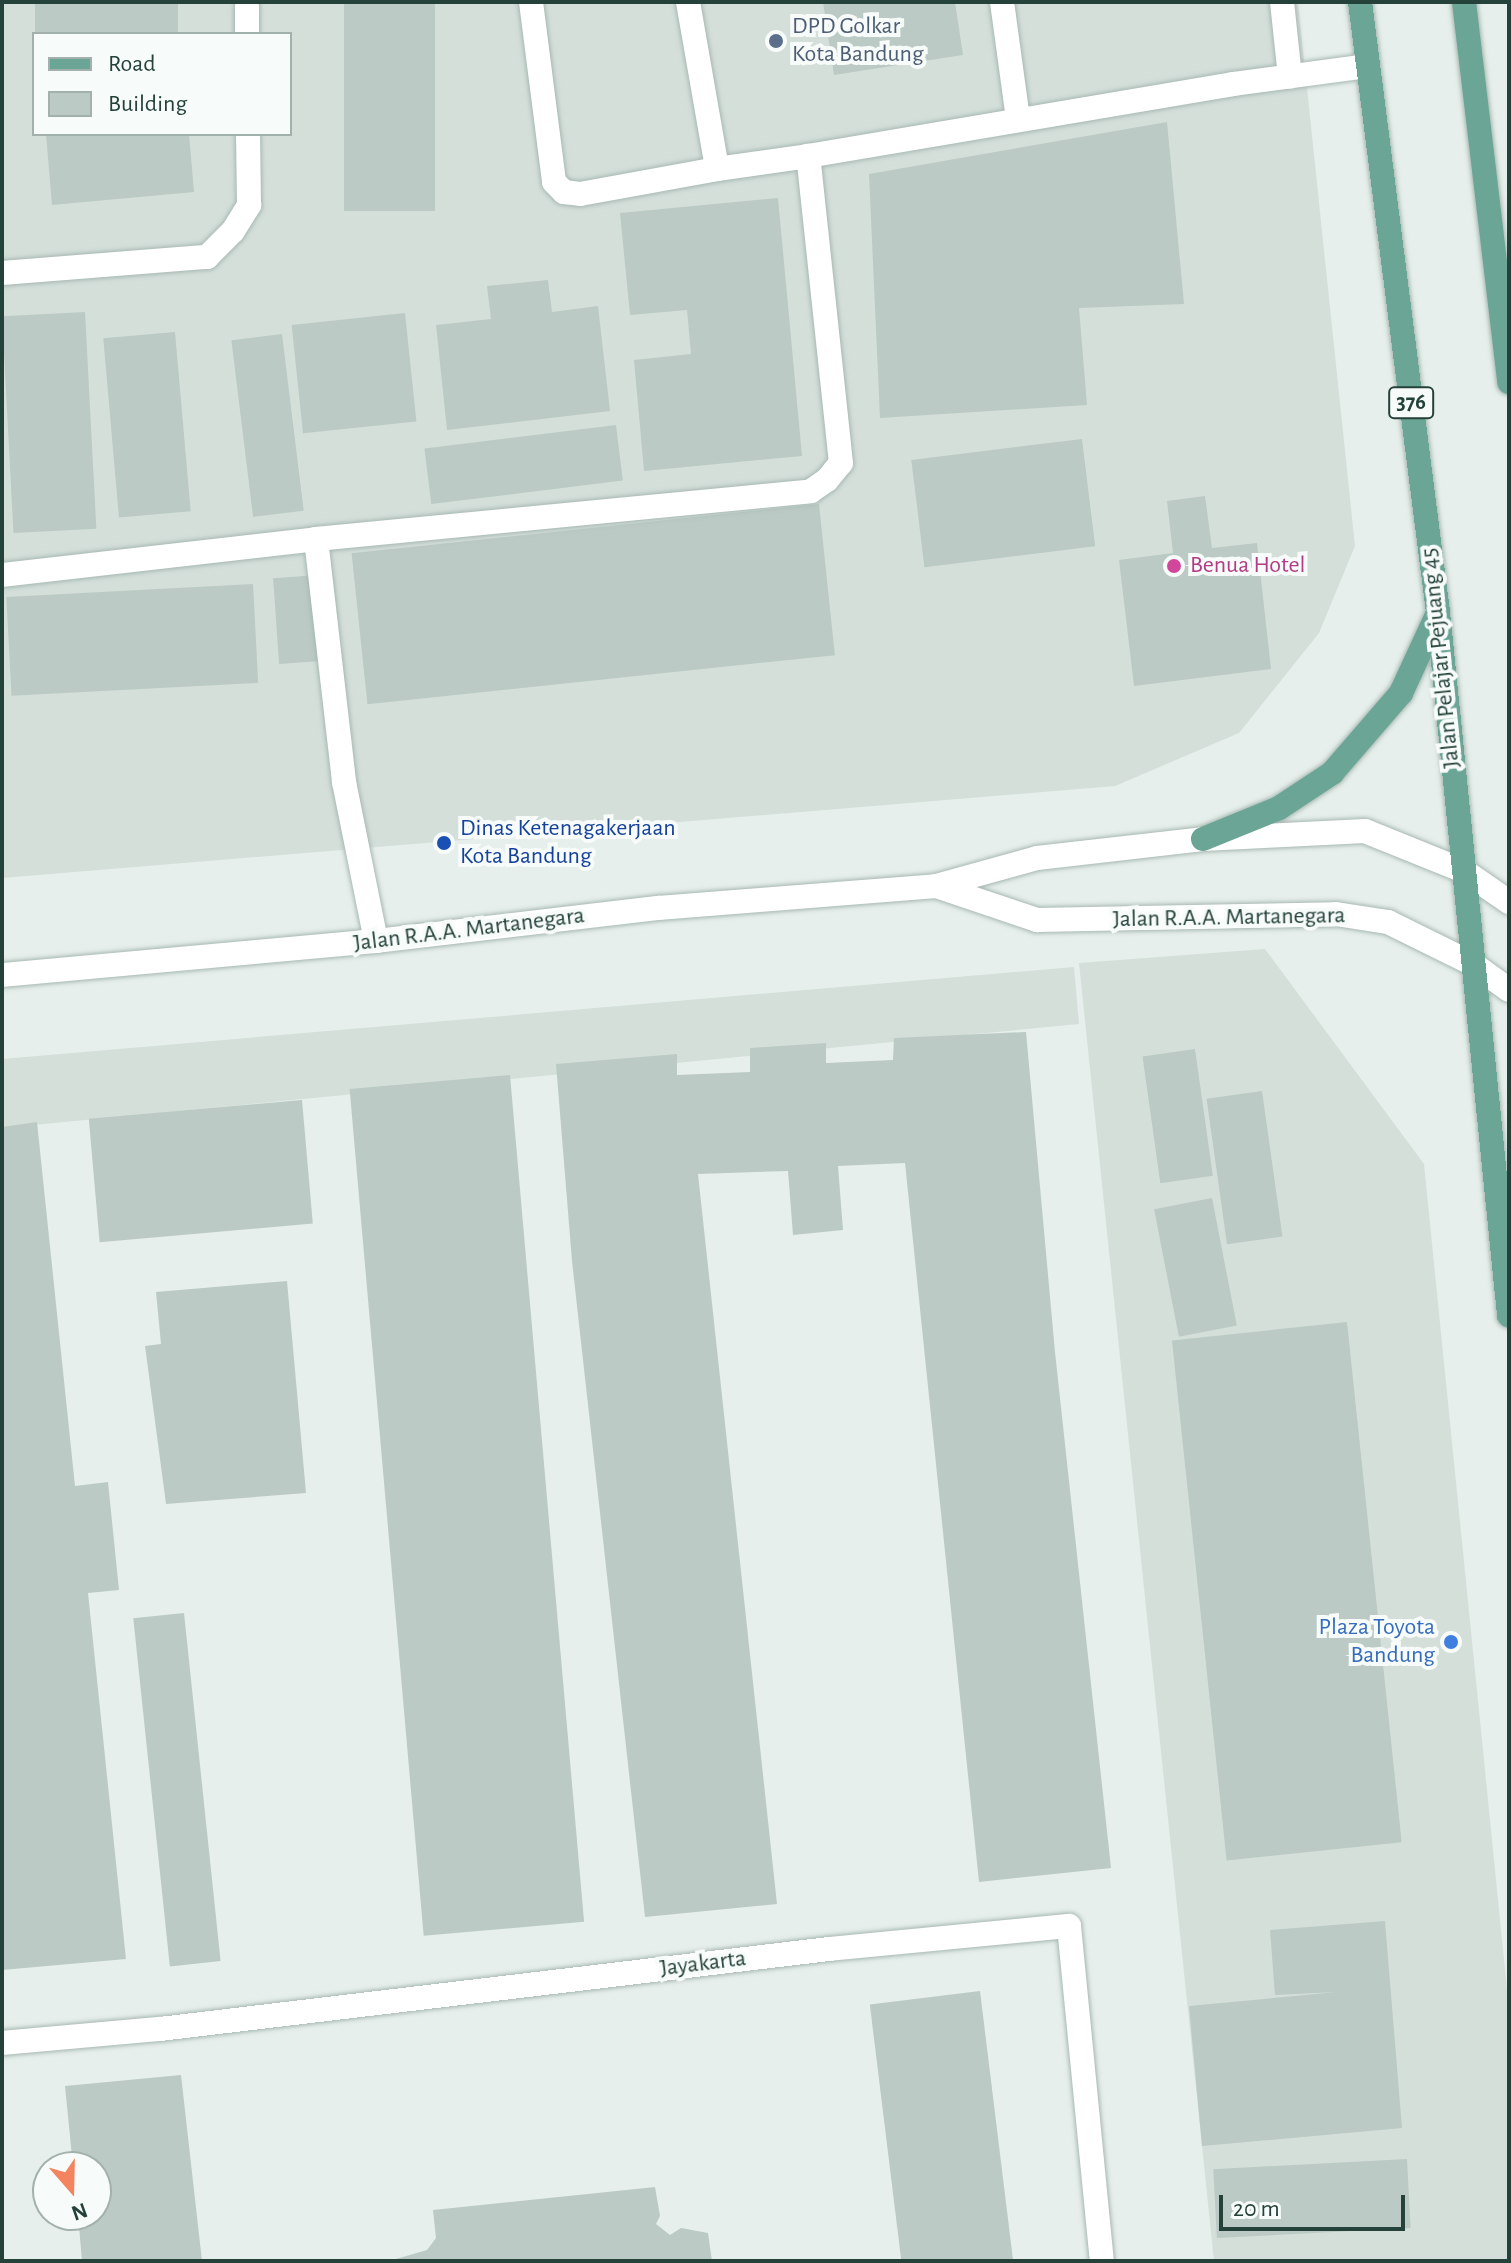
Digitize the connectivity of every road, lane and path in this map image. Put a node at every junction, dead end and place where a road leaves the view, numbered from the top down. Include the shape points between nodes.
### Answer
1 (531, 2) edge
2 (688, 2) edge
3 (1002, 2) edge
4 (1282, 2) edge
5 (1360, 2) edge
6 (1464, 2) edge
7 (247, 7) dead end
8 (247, 32) edge
9 (1368, 66) junction
10 (1290, 77) junction
11 (1018, 119) junction
12 (248, 136) edge
13 (808, 156) junction
14 (717, 169) junction
15 (2, 273) edge
16 (1509, 382) edge
17 (316, 539) junction
18 (2, 575) edge
19 (1438, 612) junction
20 (1203, 839) junction
21 (1464, 871) junction
22 (936, 886) junction
23 (1509, 902) edge
24 (376, 941) junction
25 (1473, 964) junction
26 (2, 975) edge
27 (1509, 990) edge
28 (1509, 1315) edge
29 (2, 2043) edge
30 (1102, 2261) edge

1 - 14 main road via 554,182 564,192 580,194
2 - 14 main road
3 - 11 main road
4 - 10 main road
5 - 9 main road, Jalan Pelajar Pejuang 45 / 376
6 - 16 main road
7 - 8 main road
9 - 10 main road
9 - 19 main road, Jalan Pelajar Pejuang 45 / 376
10 - 11 main road
11 - 13 main road
12 - 15 main road via 249,205 207,257
13 - 14 main road
13 - 17 main road via 841,463 827,480 811,491
17 - 18 main road
17 - 24 main road via 344,782
19 - 20 main road via 1401,693 1332,773 1279,808
19 - 21 main road, Jalan Pelajar Pejuang 45 / 376
20 - 21 main road, Jalan R.A.A. Martanegara via 1365,831
20 - 22 main road, Jalan R.A.A. Martanegara via 1037,858
21 - 23 main road, Jalan R.A.A. Martanegara
21 - 25 main road, Jalan Pelajar Pejuang 45 / 376
22 - 24 main road, Jalan R.A.A. Martanegara via 658,908
22 - 25 main road, Jalan R.A.A. Martanegara via 1037,920 1336,914 1388,922
24 - 26 main road, Jalan R.A.A. Martanegara
25 - 27 main road, Jalan R.A.A. Martanegara
25 - 28 main road, Jalan Pelajar Pejuang 45 / 376
29 - 30 main road, Jayakarta via 1069,1926

